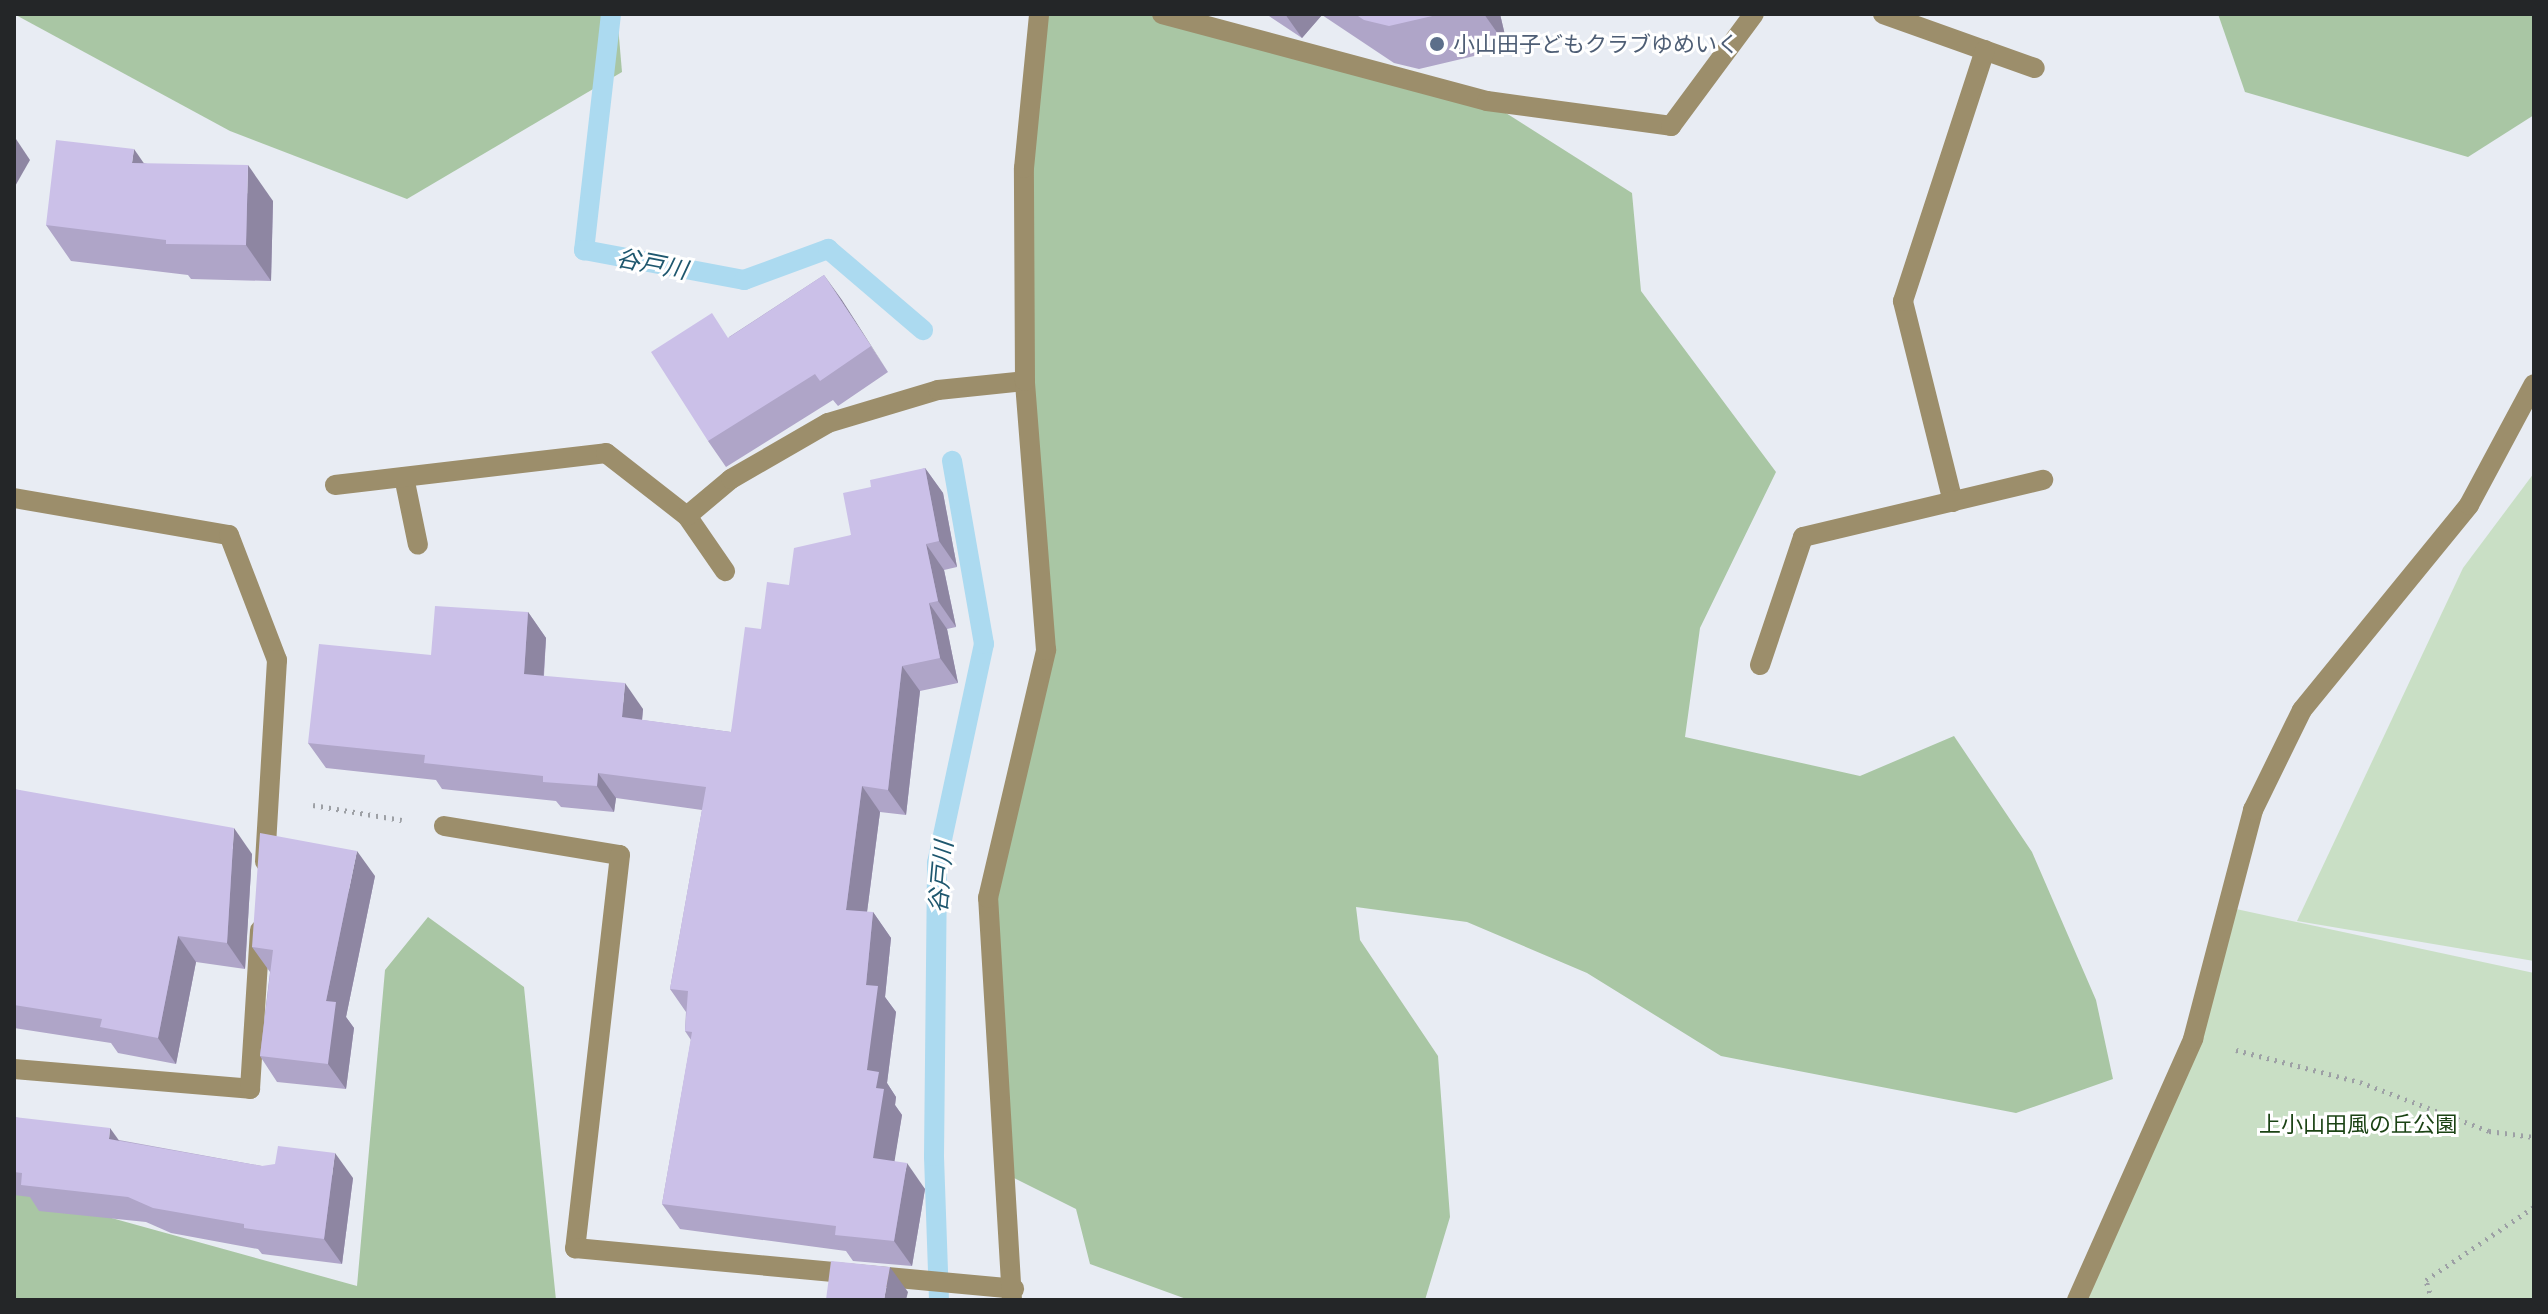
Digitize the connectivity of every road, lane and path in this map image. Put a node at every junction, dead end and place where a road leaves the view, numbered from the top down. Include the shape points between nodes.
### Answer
1 (1039, 14) edge
2 (1162, 14) edge
3 (1754, 14) edge
4 (1883, 14) edge
5 (1985, 50) junction
6 (2035, 68) dead end
7 (1025, 381) junction
8 (2534, 384) edge
9 (404, 477) junction
10 (2043, 480) dead end
11 (335, 485) dead end
12 (14, 498) edge
13 (1953, 502) junction
14 (687, 516) junction
15 (418, 545) dead end
16 (725, 571) dead end
17 (1760, 665) dead end
18 (269, 798) junction
19 (444, 826) joint
20 (2193, 1039) junction
21 (14, 1069) edge
22 (2534, 1137) edge
23 (2534, 1207) edge
24 (1013, 1294) edge
25 (2077, 1300) edge
26 (2432, 1300) edge

1 - 7 street via 1024,168
2 - 3 street via 1487,101 1671,126
4 - 5 street
5 - 6 street
5 - 13 street via 1903,301
7 - 14 street via 938,390 828,423 731,479
7 - 24 street via 1046,650 988,898
8 - 20 street via 2469,505 2302,710 2253,810
9 - 11 street
9 - 14 street via 606,453
9 - 15 street
10 - 13 street
12 - 18 street via 229,535 277,660
13 - 17 street via 1803,537
14 - 16 street
18 - 19 path
18 - 21 street via 250,1089
19 - 24 street via 620,855 575,1248 982,1285
20 - 22 path via 2360,1082 2489,1131
20 - 25 street
23 - 26 path via 2426,1280

